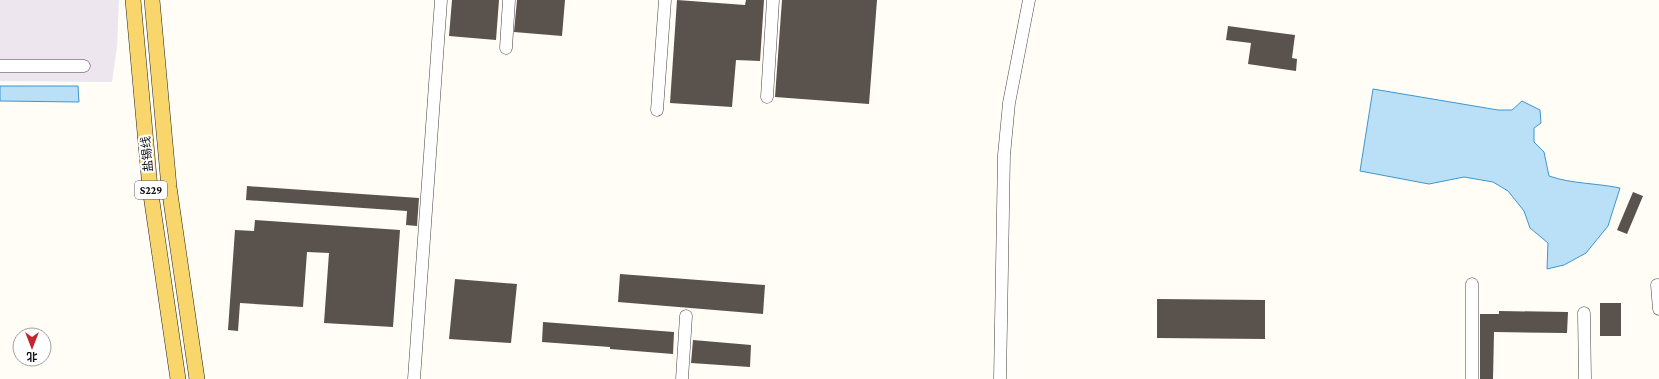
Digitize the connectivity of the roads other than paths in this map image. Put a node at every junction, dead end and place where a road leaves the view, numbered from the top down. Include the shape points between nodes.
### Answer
1 (134, 0) edge
2 (152, 0) edge
3 (441, 0) edge
4 (509, 0) edge
5 (665, 0) edge
6 (773, 0) edge
7 (1029, 0) edge
8 (506, 48) dead end
9 (0, 66) edge
10 (84, 66) dead end
11 (767, 97) dead end
12 (657, 110) dead end
13 (1472, 284) dead end
14 (1657, 284) dead end
15 (1659, 309) edge
16 (1584, 313) dead end
17 (686, 316) dead end
18 (178, 379) edge
19 (197, 379) edge
20 (414, 379) edge
21 (682, 379) edge
22 (1000, 379) edge
23 (1472, 379) edge
24 (1585, 379) edge

1 - 18 main road, 盐锡线 / S229 via 150,188
2 - 19 main road, 盐锡线 / S229 via 169,187
3 - 20 street
4 - 8 street
5 - 12 street
6 - 11 street
7 - 22 street via 1009,104 1004,155
9 - 10 street
13 - 23 street
14 - 15 street
16 - 24 street
17 - 21 street

